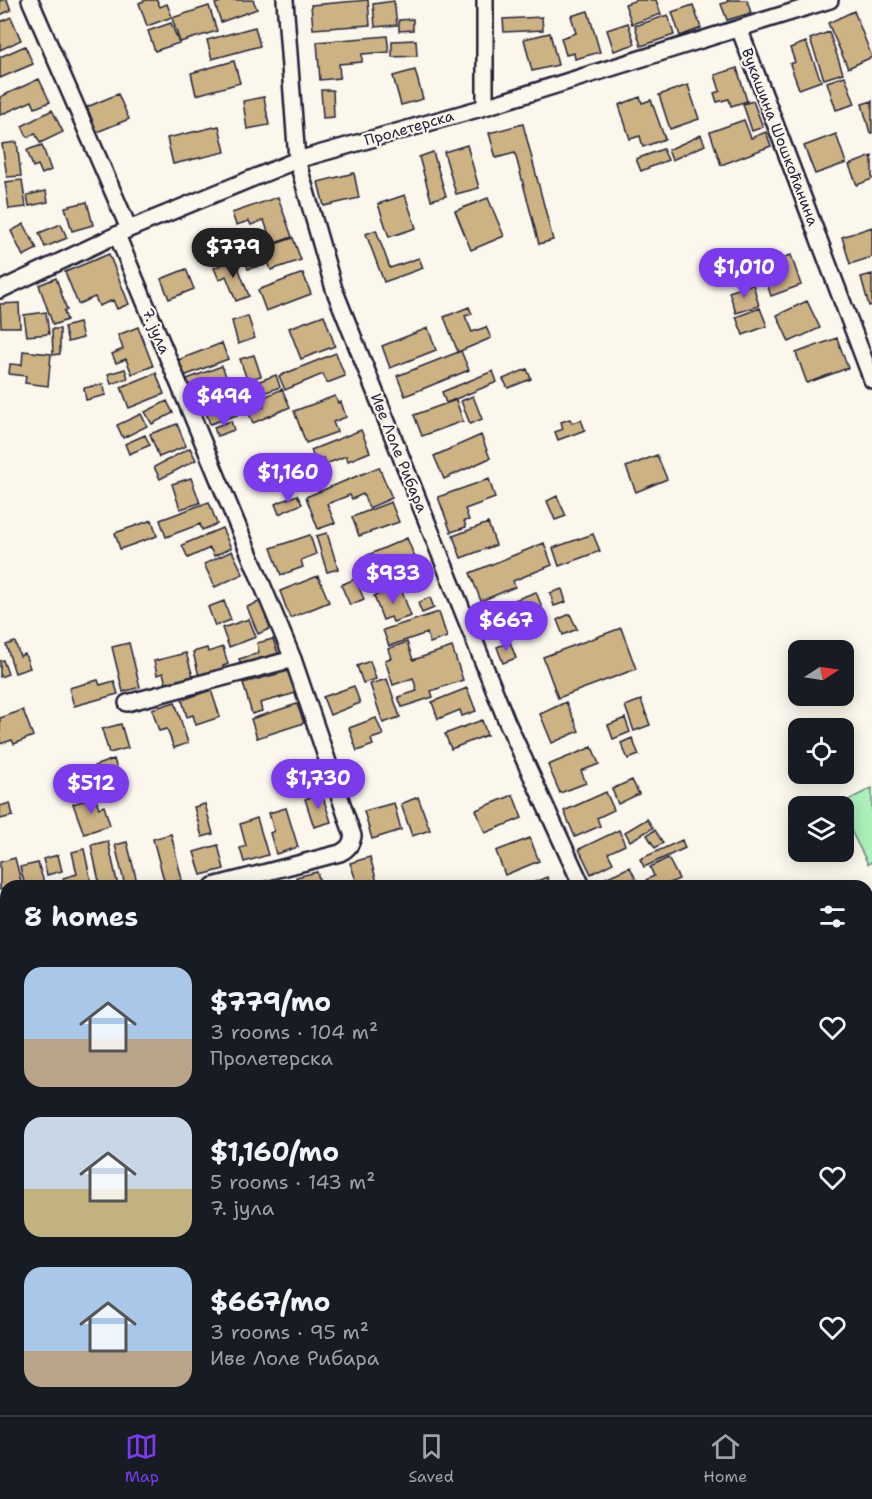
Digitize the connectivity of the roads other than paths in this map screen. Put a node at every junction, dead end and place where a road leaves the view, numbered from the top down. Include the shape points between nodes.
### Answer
1 (30, 0) edge
2 (285, 0) edge
3 (485, 0) edge
4 (830, 0) edge
5 (739, 28) junction
6 (485, 107) junction
7 (297, 160) junction
8 (123, 232) junction
9 (0, 290) edge
10 (872, 380) edge
11 (293, 659) junction
12 (127, 703) dead end
13 (236, 880) edge
14 (579, 880) edge

1 - 8 street, 7. јула
2 - 7 street, Иве Лоле Рибара
3 - 6 street
4 - 5 street, Пролетерска
5 - 6 street, Пролетерска
5 - 10 street, Вукашина Шошкоћанина
6 - 7 street, Пролетерска
7 - 8 street, Пролетерска
7 - 14 street, Иве Лоле Рибара via 334,289 507,722
8 - 9 street, Пролетерска
8 - 11 street, 7. јула
11 - 12 street
11 - 13 street, 7. јула via 352,829 352,843 340,853

